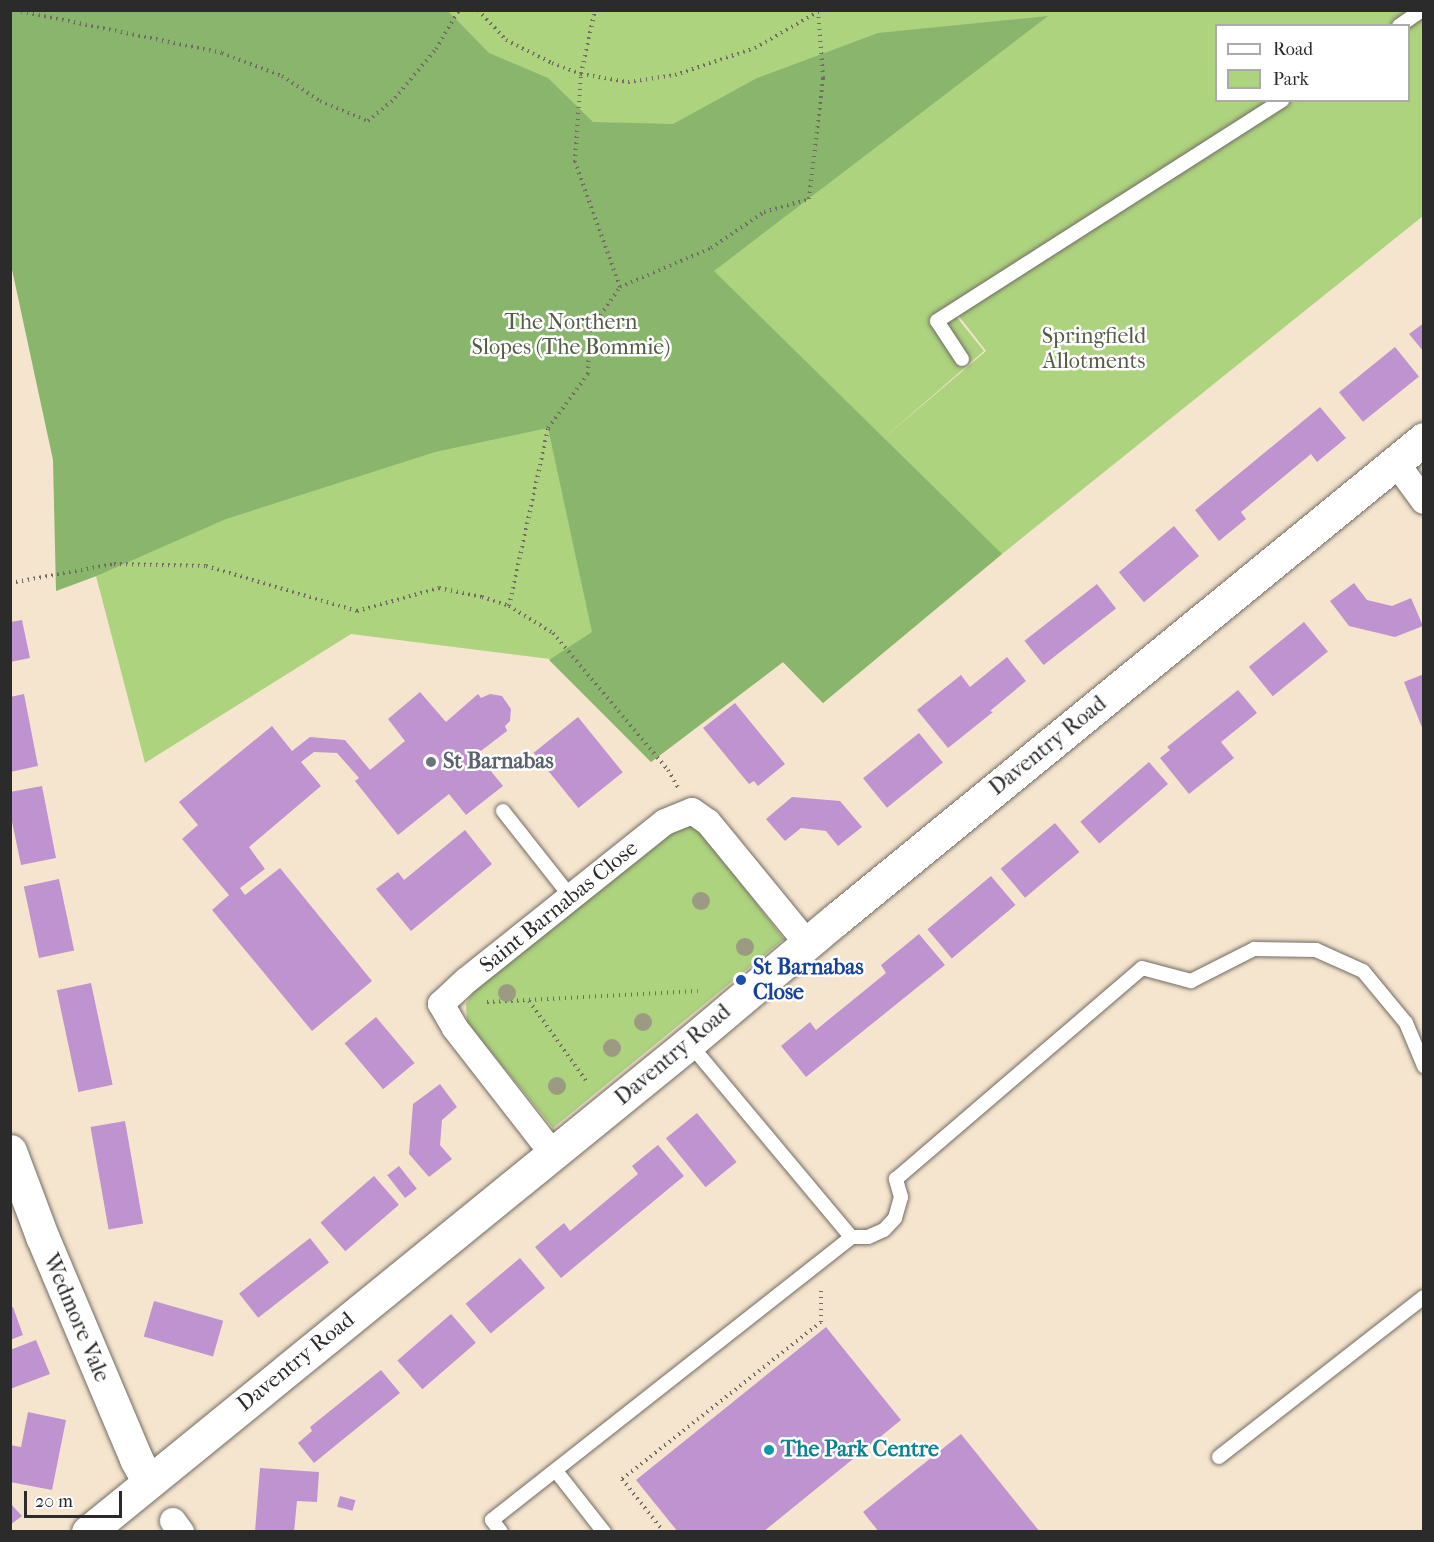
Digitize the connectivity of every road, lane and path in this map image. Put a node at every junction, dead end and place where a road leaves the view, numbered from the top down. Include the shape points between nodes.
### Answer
1 (15, 10) edge
2 (459, 10) edge
3 (478, 10) edge
4 (595, 10) edge
5 (1422, 10) edge
6 (819, 11) edge
7 (1402, 24) edge
8 (581, 74) junction
9 (1279, 102) edge
10 (620, 287) junction
11 (962, 359) dead end
12 (1424, 439) edge
13 (1393, 464) junction
14 (1424, 501) edge
15 (10, 583) edge
16 (509, 606) junction
17 (503, 811) dead end
18 (692, 811) junction
19 (571, 897) junction
20 (807, 944) junction
21 (528, 1000) junction
22 (441, 1004) junction
23 (731, 1008) junction
24 (689, 1044) junction
25 (1424, 1065) edge
26 (607, 1110) junction
27 (10, 1151) edge
28 (553, 1154) junction
29 (851, 1237) junction
30 (831, 1252) junction
31 (1424, 1297) edge
32 (1219, 1457) dead end
33 (556, 1471) junction
34 (148, 1481) junction
35 (88, 1532) edge
36 (501, 1532) edge
37 (604, 1532) edge
38 (664, 1532) edge

1 - 2 path via 222,53 282,76 320,101 368,121 395,98 436,49
3 - 8 path via 506,40
4 - 8 path
5 - 7 lane
6 - 8 path via 755,48 675,75 628,82
6 - 10 path via 823,78 809,199 764,212 711,248
8 - 10 path via 575,162
9 - 11 lane via 937,321
10 - 16 path via 590,330 588,374 548,428
12 - 13 street, Daventry Road
13 - 14 street
13 - 20 street, Daventry Road
15 - 16 path via 114,564 206,566 357,611 439,588
16 - 18 path via 553,633 668,770
17 - 19 lane
18 - 19 street, Saint Barnabas Close via 665,822
18 - 20 street via 708,822
19 - 22 street, Saint Barnabas Close
20 - 23 street, Daventry Road
21 - 22 path
21 - 23 path via 716,990
21 - 26 path
22 - 28 street via 455,1028
23 - 24 street, Daventry Road
24 - 26 street, Daventry Road
24 - 29 lane
25 - 29 lane via 1406,1023 1363,971 1316,950 1254,949 1191,981 1142,968 896,1179 901,1197 895,1218 884,1230 868,1238
26 - 28 street, Daventry Road
27 - 34 street, Wedmore Vale via 42,1236
28 - 34 street, Daventry Road
29 - 30 lane
30 - 33 lane
30 - 38 path via 820,1287 821,1322 622,1479
31 - 32 lane
33 - 36 lane via 492,1520
33 - 37 lane
34 - 35 street, Daventry Road

